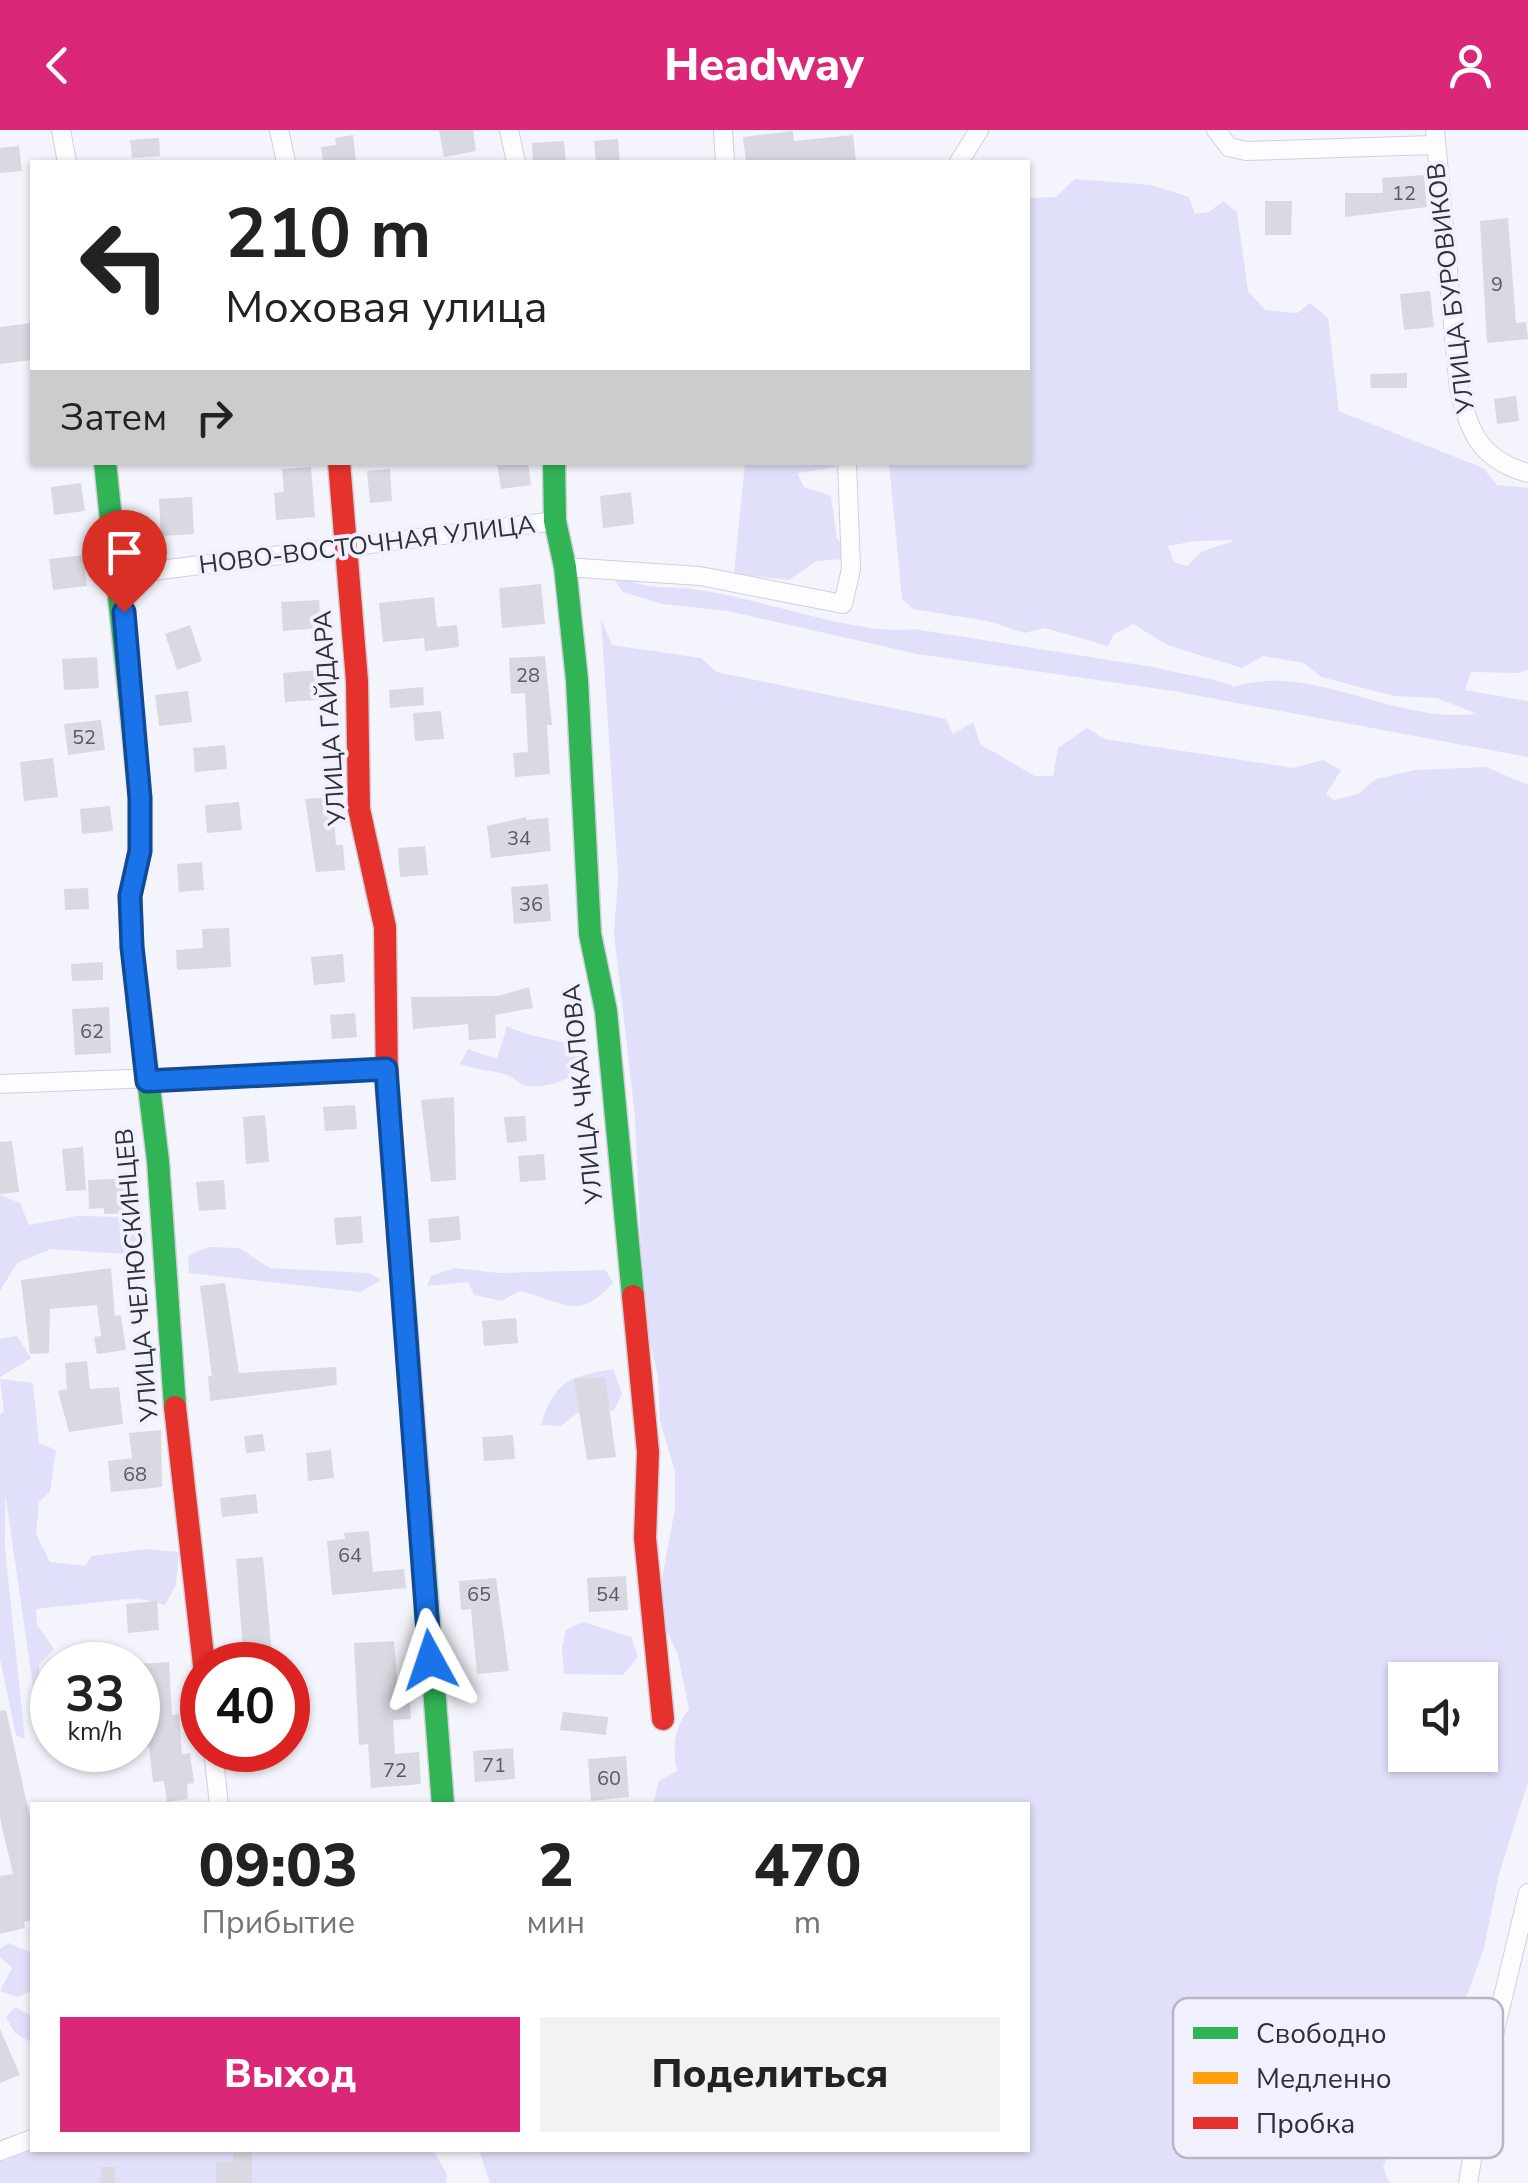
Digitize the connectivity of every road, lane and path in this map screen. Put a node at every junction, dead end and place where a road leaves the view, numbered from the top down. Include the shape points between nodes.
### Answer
1 (61, 130) edge
2 (279, 130) edge
3 (509, 130) edge
4 (723, 130) edge
5 (979, 130) edge
6 (1216, 130) edge
7 (1434, 137) edge
8 (67, 160) edge
9 (286, 160) edge
10 (516, 160) edge
11 (725, 160) edge
12 (959, 160) edge
13 (105, 465) edge
14 (339, 465) edge
15 (554, 465) edge
16 (848, 465) edge
17 (1528, 474) edge
18 (555, 522) junction
19 (347, 547) junction
20 (565, 567) junction
21 (120, 575) junction
22 (386, 1069) junction
23 (147, 1081) junction
24 (0, 1084) edge
25 (201, 1642) edge
26 (663, 1720) dead end
27 (215, 1772) edge
28 (219, 1802) edge
29 (442, 1802) edge
30 (1528, 1893) edge
31 (1503, 1998) edge
32 (30, 2140) edge
33 (0, 2152) edge
34 (1472, 2158) edge
35 (1468, 2183) edge

1 - 8 street
2 - 9 street
3 - 10 street
4 - 11 street
5 - 12 street
6 - 7 street via 1229,147 1246,151
7 - 17 street, УЛИЦА БУРОВИКОВ via 1468,425 1490,457
13 - 21 street, УЛИЦА ЧЕЛЮСКИНЦЕВ
14 - 19 street, УЛИЦА ГАЙДАРА
15 - 18 street, УЛИЦА ЧКАЛОВА
16 - 20 street via 851,569 843,604 700,576
18 - 19 street, НОВО-ВОСТОЧНАЯ УЛИЦА
18 - 20 street, УЛИЦА ЧКАЛОВА
19 - 21 street, НОВО-ВОСТОЧНАЯ УЛИЦА
19 - 22 street, УЛИЦА ГАЙДАРА via 359,809 385,927
20 - 26 street, УЛИЦА ЧКАЛОВА via 590,934 606,1012 648,1452 646,1538
21 - 23 street, УЛИЦА ЧЕЛЮСКИНЦЕВ via 140,798 140,851 130,896
22 - 23 street
22 - 29 street, УЛИЦА ГАЙДАРА
23 - 24 street
23 - 25 street, УЛИЦА ЧЕЛЮСКИНЦЕВ
27 - 28 street
30 - 31 street
32 - 33 street
34 - 35 street

